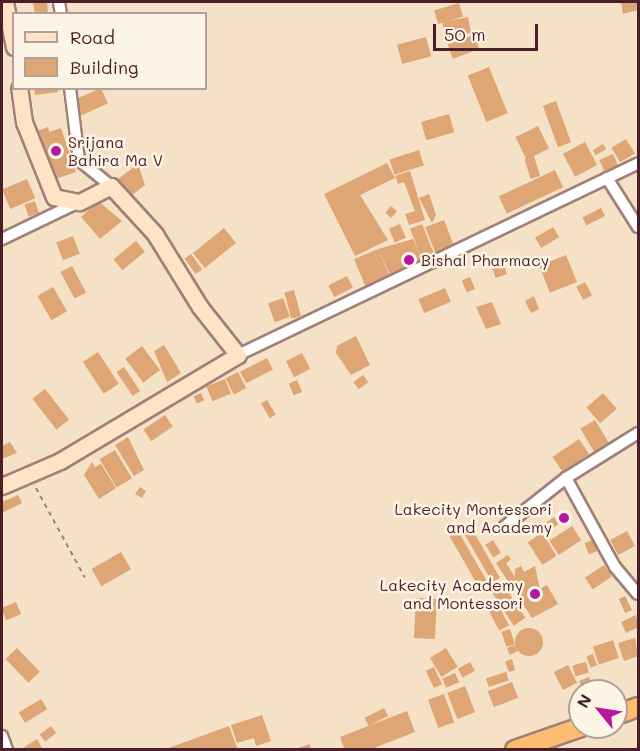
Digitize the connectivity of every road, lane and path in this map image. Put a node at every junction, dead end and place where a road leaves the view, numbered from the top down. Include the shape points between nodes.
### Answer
1 (5, 2) edge
2 (12, 37) edge
3 (19, 90) edge
4 (70, 90) edge
5 (639, 163) edge
6 (607, 178) junction
7 (111, 186) junction
8 (80, 202) junction
9 (639, 227) edge
10 (2, 239) edge
11 (238, 355) junction
12 (639, 433) edge
13 (30, 474) junction
14 (566, 478) junction
15 (2, 486) edge
16 (504, 527) dead end
17 (86, 578) dead end
18 (639, 594) edge
19 (568, 732) edge
20 (2, 736) edge
21 (7, 750) edge
22 (515, 750) edge

1 - 2 main road
3 - 8 main road via 24,122 54,197
4 - 7 street via 79,160
5 - 6 street
6 - 9 street
6 - 11 street
7 - 8 main road
7 - 11 main road via 156,234 200,308
8 - 10 street
11 - 13 main road
12 - 14 street
13 - 15 main road
13 - 17 path
14 - 16 street
14 - 18 street via 615,567
19 - 22 highway
20 - 21 street

